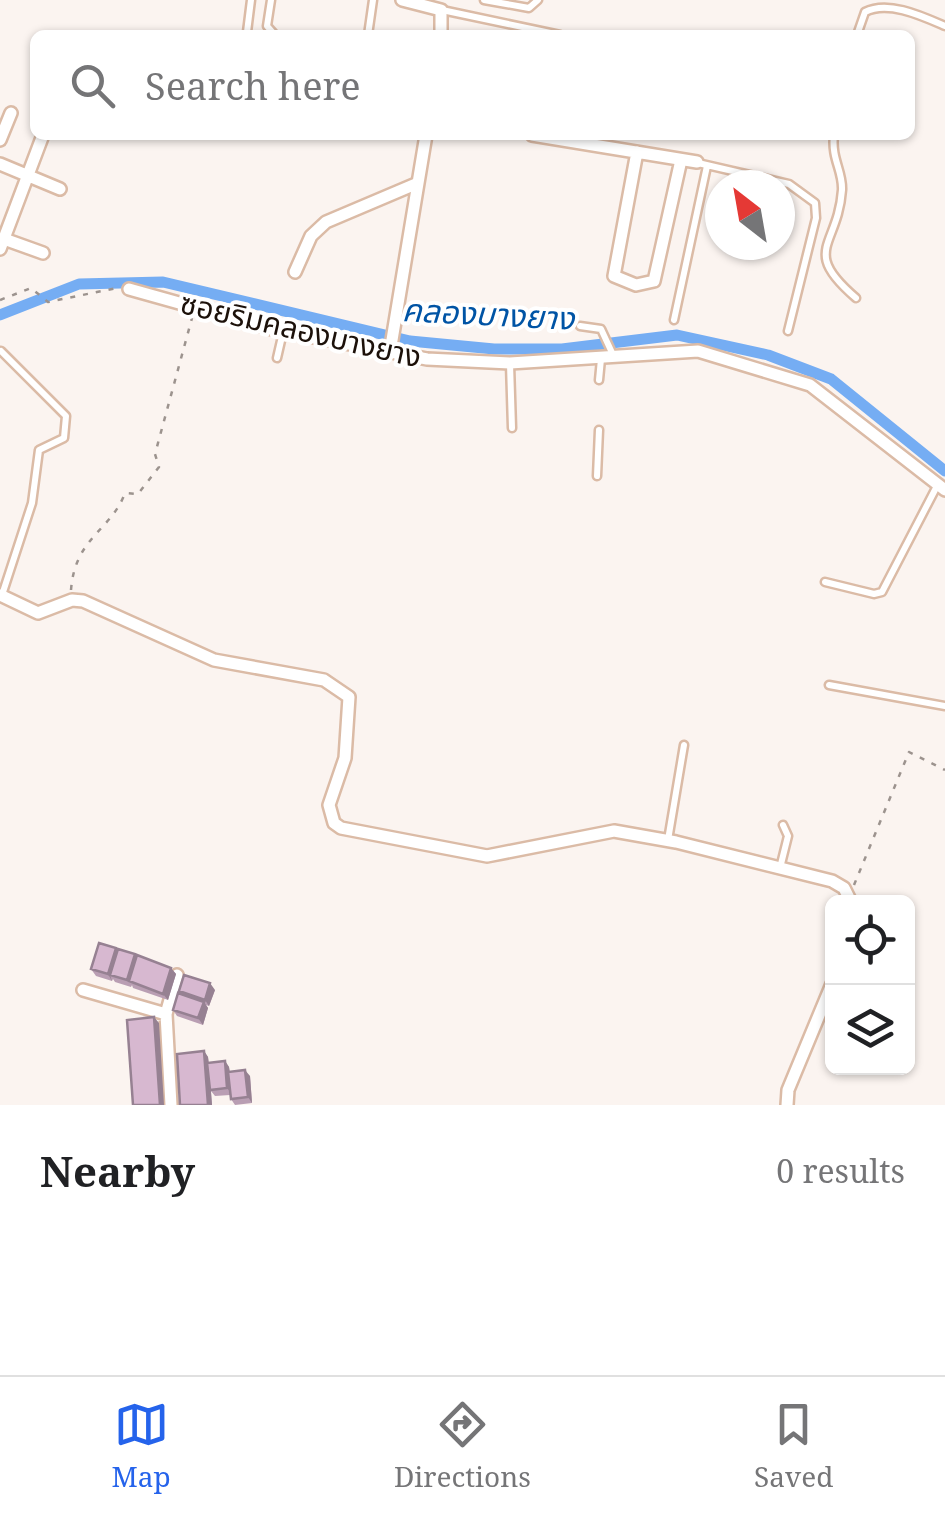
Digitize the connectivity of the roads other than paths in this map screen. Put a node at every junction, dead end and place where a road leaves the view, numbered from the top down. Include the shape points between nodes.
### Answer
1 (251, 0) edge
2 (271, 0) edge
3 (372, 0) edge
4 (402, 0) edge
5 (484, 0) edge
6 (538, 0) edge
7 (441, 10) junction
8 (945, 26) edge
9 (247, 30) edge
10 (271, 30) edge
11 (369, 30) edge
12 (441, 30) edge
13 (523, 30) edge
14 (860, 30) edge
15 (11, 113) dead end
16 (0, 140) edge
17 (41, 140) edge
18 (425, 140) edge
19 (563, 140) edge
20 (834, 140) edge
21 (638, 152) junction
22 (681, 160) junction
23 (0, 164) edge
24 (702, 164) junction
25 (28, 175) junction
26 (418, 183) junction
27 (60, 189) dead end
28 (2, 244) edge
29 (43, 253) dead end
30 (296, 272) dead end
31 (129, 289) road end
32 (856, 298) dead end
33 (674, 320) dead end
34 (580, 326) dead end
35 (788, 331) dead end
36 (283, 332) junction
37 (390, 348) junction
38 (1, 351) edge
39 (609, 355) junction
40 (277, 358) dead end
41 (510, 363) junction
42 (599, 380) dead end
43 (512, 428) dead end
44 (599, 430) dead end
45 (597, 476) dead end
46 (941, 488) edge
47 (825, 582) dead end
48 (1, 595) edge
49 (829, 685) dead end
50 (945, 706) edge
51 (684, 745) dead end
52 (783, 824) dead end
53 (668, 840) junction
54 (780, 868) junction
55 (846, 895) edge
56 (177, 975) dead end
57 (832, 985) edge
58 (83, 990) dead end
59 (166, 1014) junction
60 (172, 1105) edge
61 (787, 1105) edge

1 - 9 lane
2 - 10 lane
3 - 11 lane
4 - 7 street
5 - 6 lane via 529,8
7 - 12 street
7 - 13 lane
8 - 14 lane via 874,6
15 - 16 street
17 - 25 street
18 - 26 street
19 - 21 street
20 - 32 lane via 842,190 825,262 832,278
21 - 22 street
21 - 22 street via 614,276 636,285 654,281
22 - 24 street
23 - 25 street
24 - 33 lane
24 - 35 lane via 789,184 815,202
25 - 27 street
25 - 28 street
26 - 30 street via 326,222 311,236
26 - 37 street
28 - 29 street
31 - 36 street, ซอยริมคลองบางยาง
34 - 39 lane via 604,331
36 - 37 street, ซอยริมคลองบางยาง
36 - 40 lane
37 - 41 street, ซอยริมคลองบางยาง via 426,359
38 - 48 lane via 66,416 64,438 39,450 29,514
39 - 41 street, ซอยริมคลองบางยาง
39 - 42 lane
39 - 46 street, ซอยริมคลองบางยาง via 698,351 810,385
41 - 43 lane
44 - 45 lane
46 - 47 lane via 882,592
48 - 53 street via 38,614 83,600 214,660 324,680 345,690 345,758 329,804 341,828 487,856 614,832
49 - 50 lane
51 - 53 lane
52 - 54 lane via 788,836
53 - 54 street
54 - 55 street via 832,881
56 - 59 street
57 - 61 street
58 - 59 street
59 - 60 street

